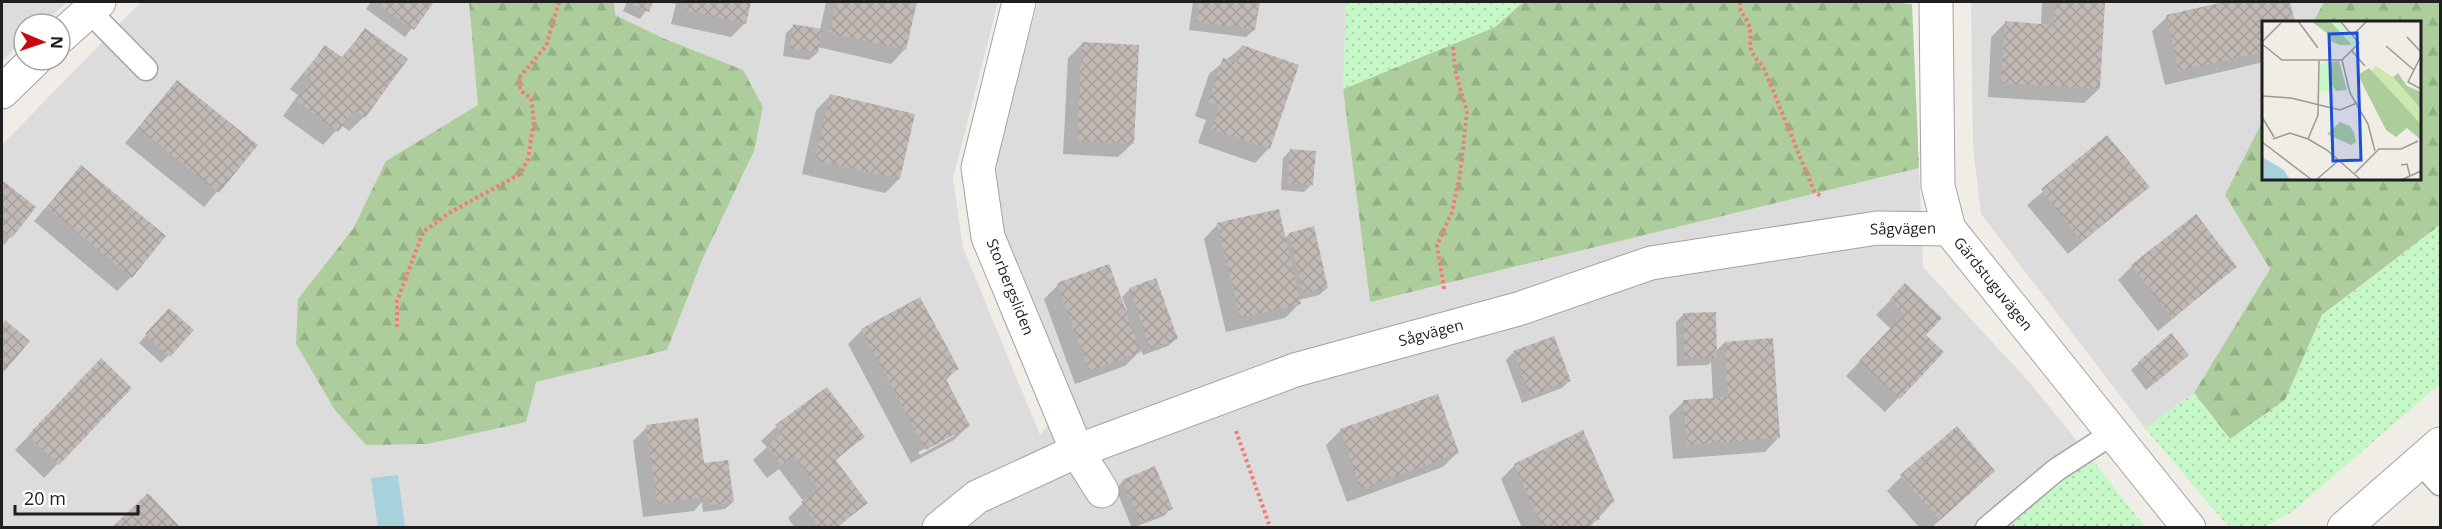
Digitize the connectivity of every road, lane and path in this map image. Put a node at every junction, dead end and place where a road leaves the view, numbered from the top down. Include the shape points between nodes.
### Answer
1 (559, 2) edge
2 (1019, 2) edge
3 (1740, 2) edge
4 (1936, 2) edge
5 (94, 6) edge
6 (72, 26) edge
7 (1453, 45) dead end
8 (146, 69) dead end
9 (20, 72) edge
10 (3, 86) edge
11 (1869, 229) junction
12 (1949, 229) junction
13 (1442, 278) dead end
14 (397, 327) dead end
15 (1224, 396) junction
16 (2113, 432) junction
17 (1077, 450) junction
18 (2434, 463) edge
19 (1102, 491) dead end
20 (1269, 524) dead end
21 (939, 528) edge
22 (1987, 528) edge
23 (2189, 528) edge
24 (2344, 528) edge

1 - 14 path via 546,46 519,78 520,90 531,98 534,122 528,159 520,174 423,232 397,301
2 - 17 street, Storbergsliden via 978,168 988,237
3 - 11 path via 1739,12 1748,23 1752,55 1763,66 1814,191
4 - 12 street, Gärdstuguvägen via 1938,186
5 - 6 street
5 - 8 lane
7 - 13 path via 1455,70 1467,112 1452,212 1437,245
9 - 10 street
11 - 12 street, Sågvägen
11 - 15 street, Sågvägen via 1651,263 1518,309 1295,370
12 - 16 street, Gärdstuguvägen
15 - 17 street, Sågvägen
15 - 20 path
16 - 22 lane via 2056,470
16 - 23 street, Gärdstuguvägen
17 - 19 street, Storbergsliden
17 - 21 street, Sågvägen via 977,497
18 - 24 street

